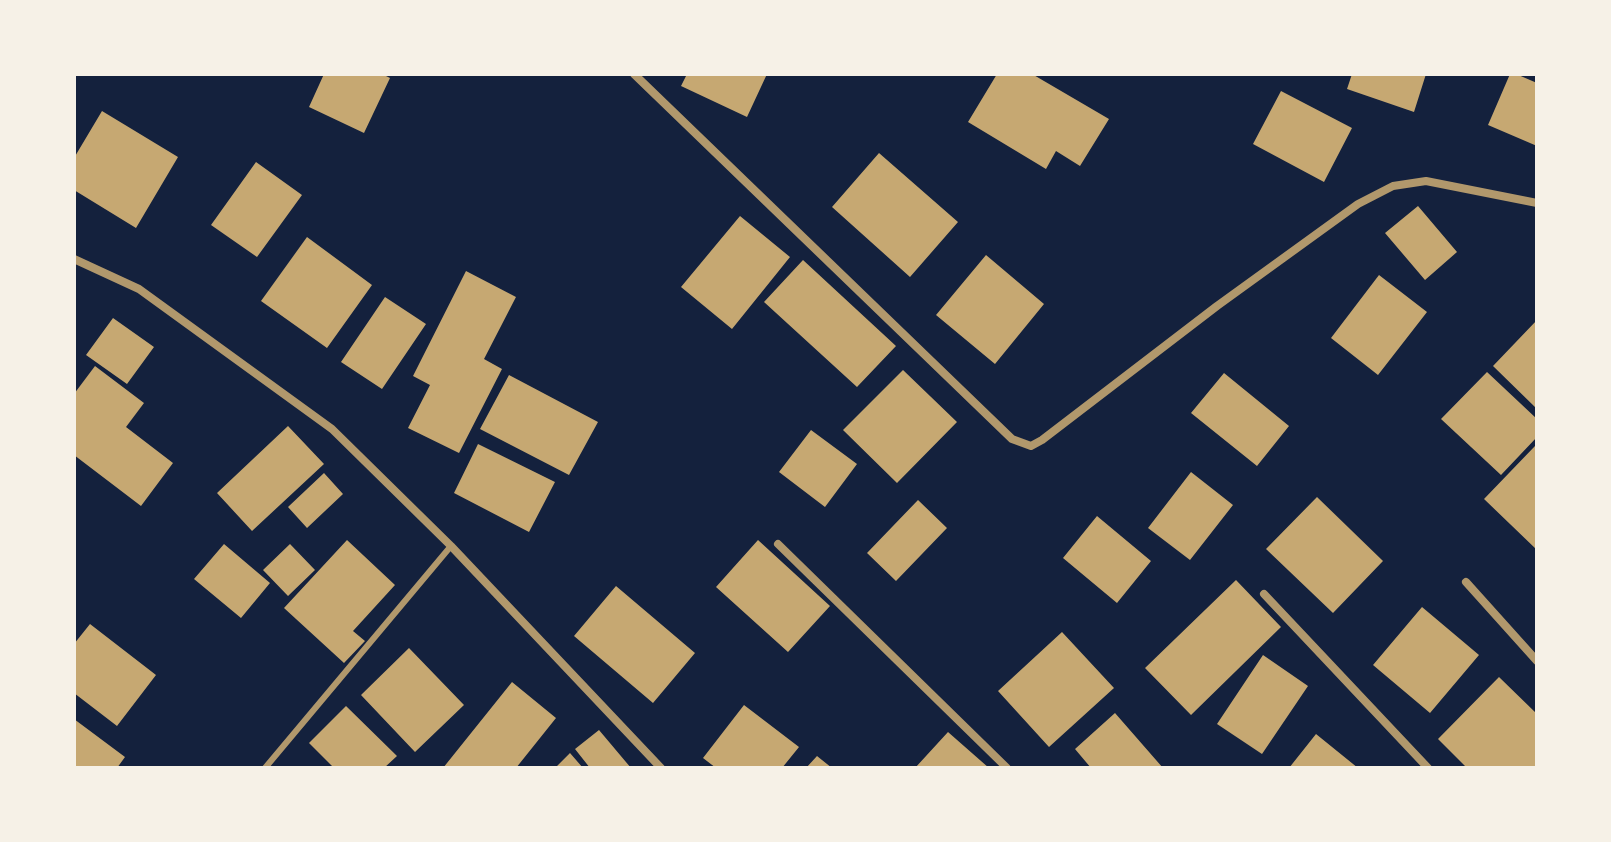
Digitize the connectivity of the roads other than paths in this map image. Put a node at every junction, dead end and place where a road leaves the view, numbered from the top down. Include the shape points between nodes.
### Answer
1 (634, 74) edge
2 (1537, 203) edge
3 (74, 259) edge
4 (778, 544) dead end
5 (451, 546) junction
6 (1466, 582) dead end
7 (1264, 594) dead end
8 (1537, 661) edge
9 (265, 768) edge
10 (661, 768) edge
11 (1007, 768) edge
12 (1428, 768) edge

1 - 2 street via 1012,439 1031,446 1358,204 1393,186 1426,181
3 - 5 street via 139,289 332,429
4 - 11 street
5 - 9 lane
5 - 10 street
6 - 8 street
7 - 12 street

